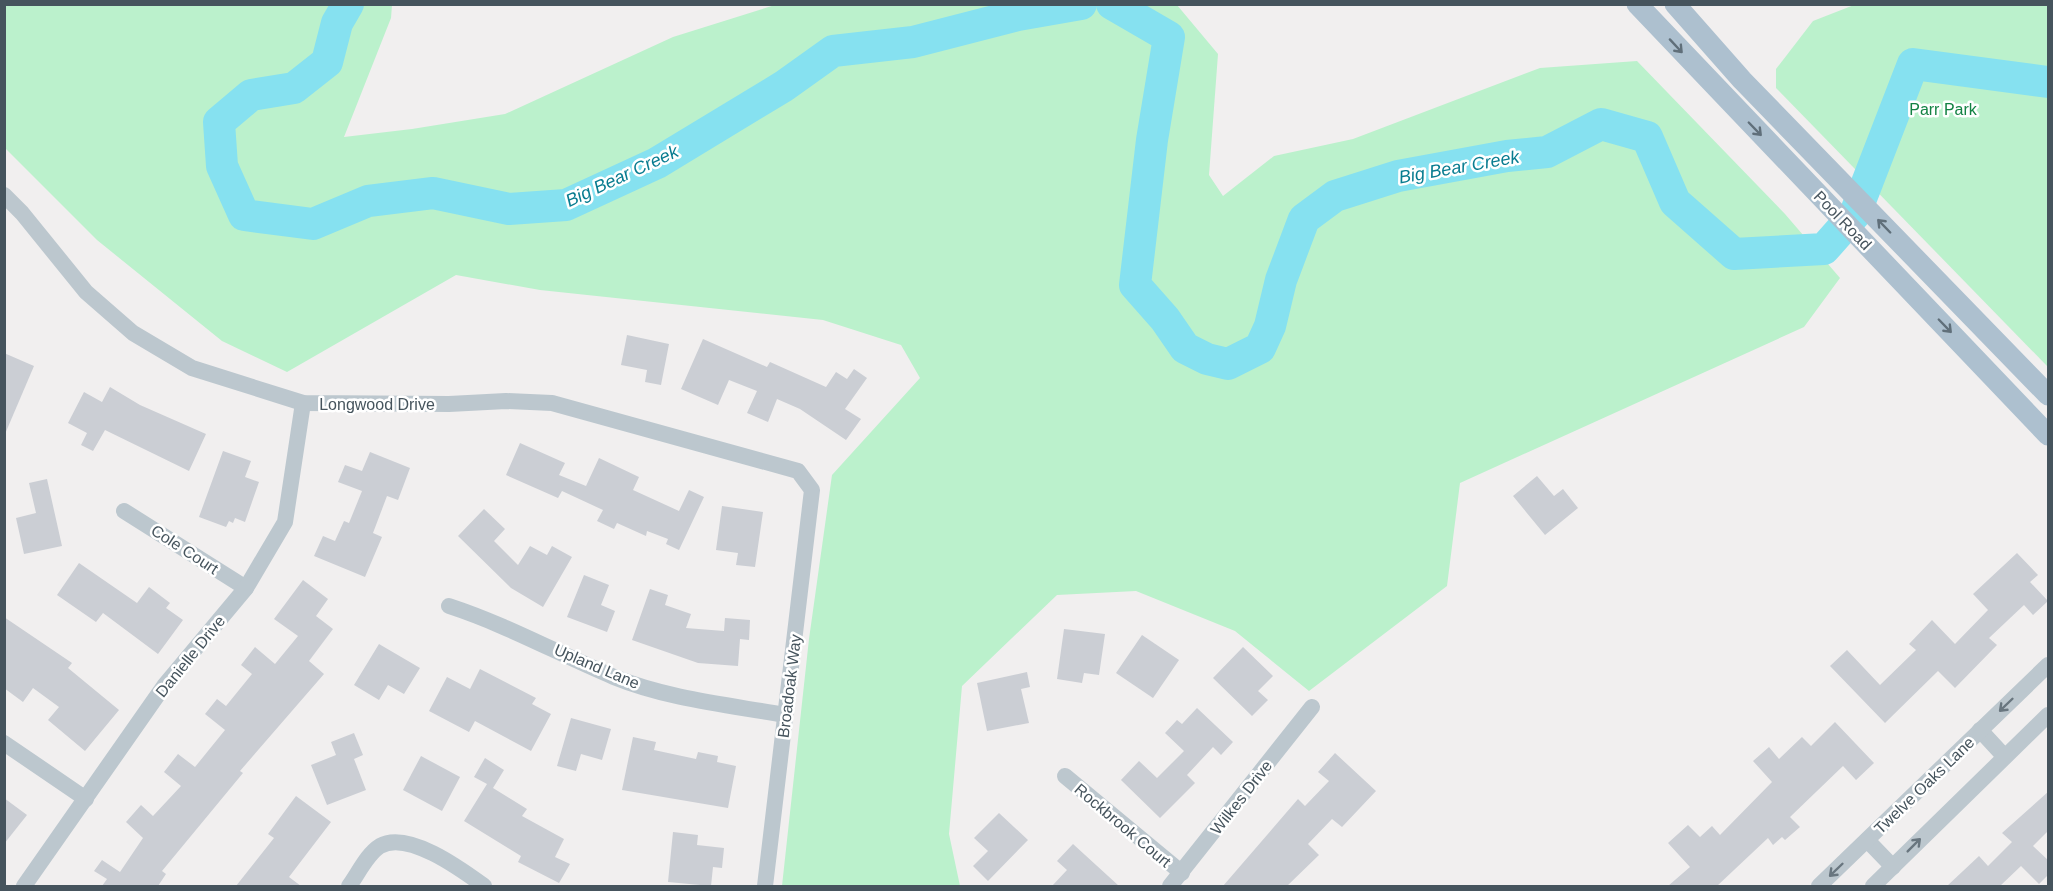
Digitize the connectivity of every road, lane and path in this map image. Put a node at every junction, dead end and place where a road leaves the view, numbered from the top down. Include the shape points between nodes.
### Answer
1 (1637, 4) edge
2 (1675, 4) edge
3 (4, 195) edge
4 (2023, 368) junction
5 (2003, 387) junction
6 (2049, 394) edge
7 (303, 403) junction
8 (2049, 435) edge
9 (810, 485) joint
10 (124, 511) dead end
11 (246, 588) junction
12 (449, 606) dead end
13 (2049, 665) edge
14 (1312, 707) dead end
15 (785, 715) junction
16 (2049, 715) edge
17 (1980, 730) junction
18 (4, 743) edge
19 (2004, 756) junction
20 (1065, 776) dead end
21 (86, 799) junction
22 (1867, 840) junction
23 (1893, 867) junction
24 (1182, 873) junction
25 (24, 886) edge
26 (349, 886) edge
27 (484, 886) edge
28 (765, 886) edge
29 (1170, 886) edge
30 (1819, 886) edge
31 (1873, 886) edge

1 -> 5 main road, Pool Road
4 -> 2 main road, Pool Road via 1742,80
3 - 7 street, Longwood Drive via 86,292 133,333 192,368
4 - 5 main road
4 - 6 main road, Pool Road
5 - 8 main road, Pool Road
7 - 9 street, Longwood Drive via 552,404 798,471
7 - 11 street, Danielle Drive via 285,522
9 - 15 street, Broadoak Way
10 - 11 street, Cole Court
11 - 21 street, Danielle Drive via 164,686
12 - 15 street, Upland Lane via 490,620 616,678 665,693
13 -> 17 street, Twelve Oaks Lane
14 - 24 street, Wilkes Drive
15 - 28 street, Broadoak Way
16 - 19 street
17 - 19 street, Twelve Oaks Lane
17 - 22 street, Twelve Oaks Lane
18 - 21 street
23 -> 19 street
20 - 24 street, Rockbrook Court
21 - 25 street, Danielle Drive
22 - 23 street, Twelve Oaks Lane
22 -> 30 street, Twelve Oaks Lane
23 - 31 street
24 - 29 street, Wilkes Drive
26 - 27 street via 373,853 395,842 410,842

